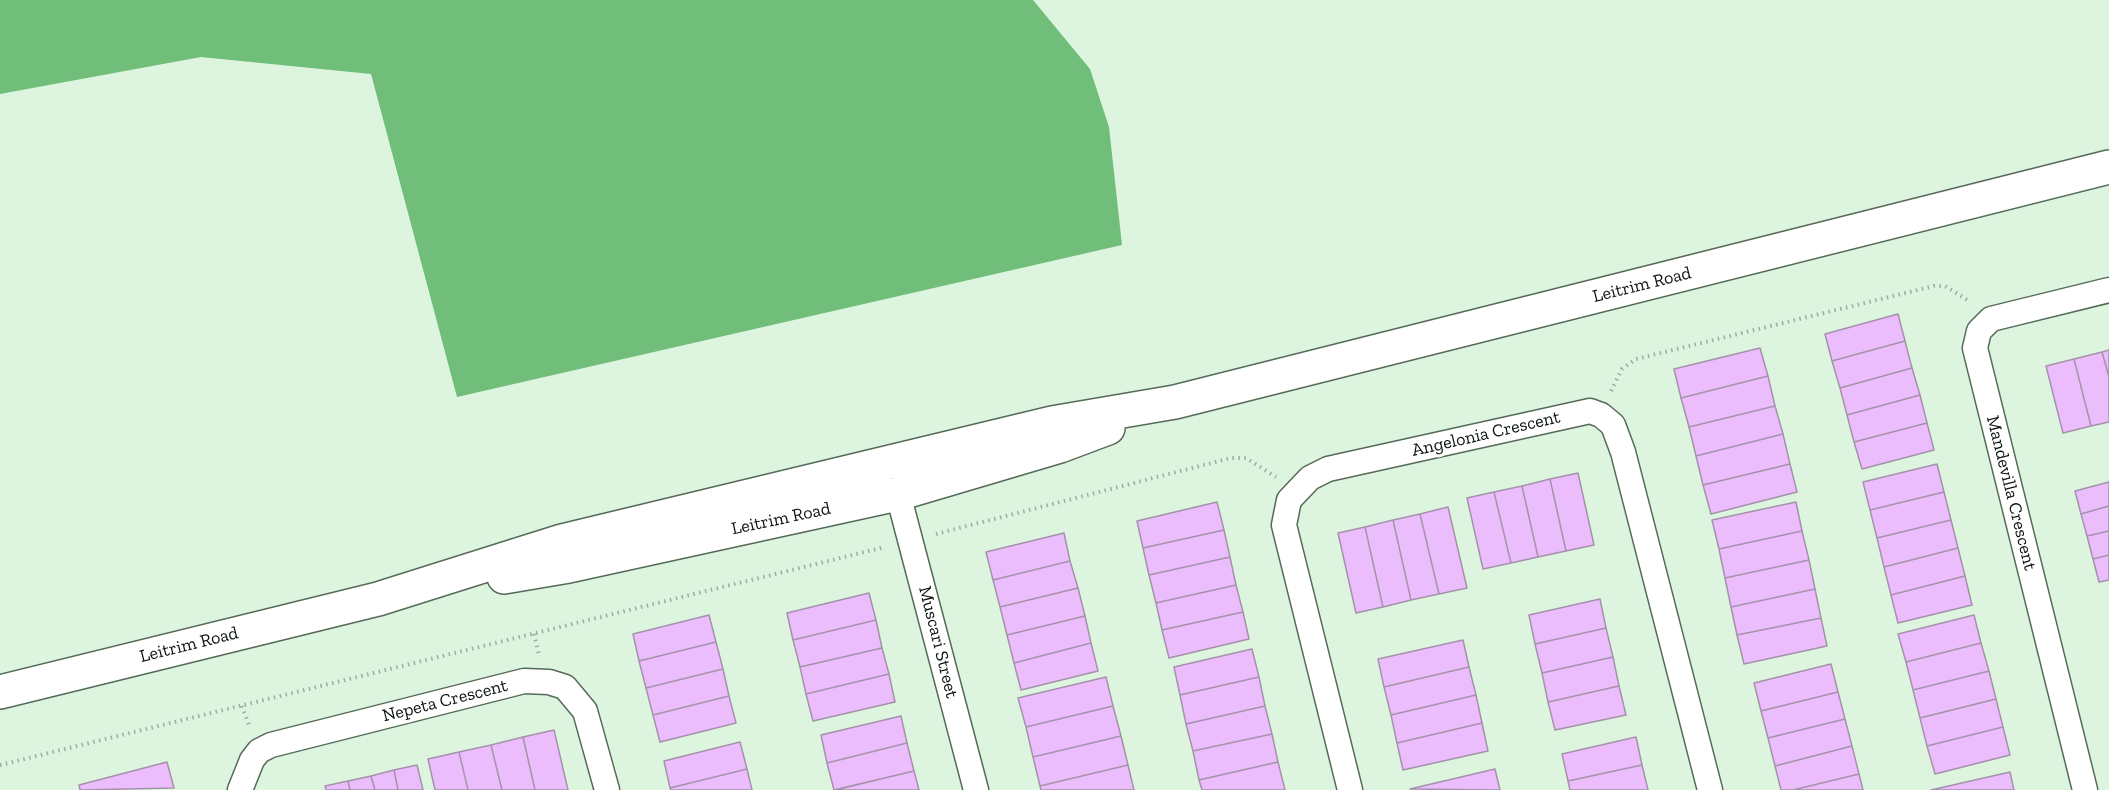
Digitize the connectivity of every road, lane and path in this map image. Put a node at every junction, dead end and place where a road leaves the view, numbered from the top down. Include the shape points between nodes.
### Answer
1 (2109, 167) edge
2 (2109, 290) edge
3 (1991, 319) junction
4 (1175, 402) junction
5 (1601, 415) junction
6 (1296, 490) junction
7 (898, 494) junction
8 (912, 540) junction
9 (378, 599) junction
10 (0, 692) edge
11 (0, 765) edge
12 (240, 790) edge
13 (607, 790) edge
14 (976, 790) edge
15 (1350, 790) edge
16 (1710, 790) edge
17 (2085, 790) edge

1 - 4 main road, Leitrim Road
2 - 3 street
3 - 5 path via 1960,294 1945,286 1934,286 1636,359 1619,374
3 - 17 street, Mandevilla Crescent via 1979,331 1975,348
4 - 7 main road, Leitrim Road via 1060,446
4 - 9 main road, Leitrim Road via 1052,423 562,541
5 - 6 street, Angelonia Crescent via 1590,411 1577,413 1328,469
5 - 16 street via 1613,425 1623,452
6 - 8 path via 1258,465 1237,457
6 - 15 street via 1289,500 1284,525
7 - 8 street, Muscari Street
7 - 9 main road, Leitrim Road via 569,566
8 - 11 path
8 - 14 street, Muscari Street
9 - 10 main road, Leitrim Road
12 - 13 street, Nepeta Crescent via 252,760 271,745 524,681 565,687 585,711

